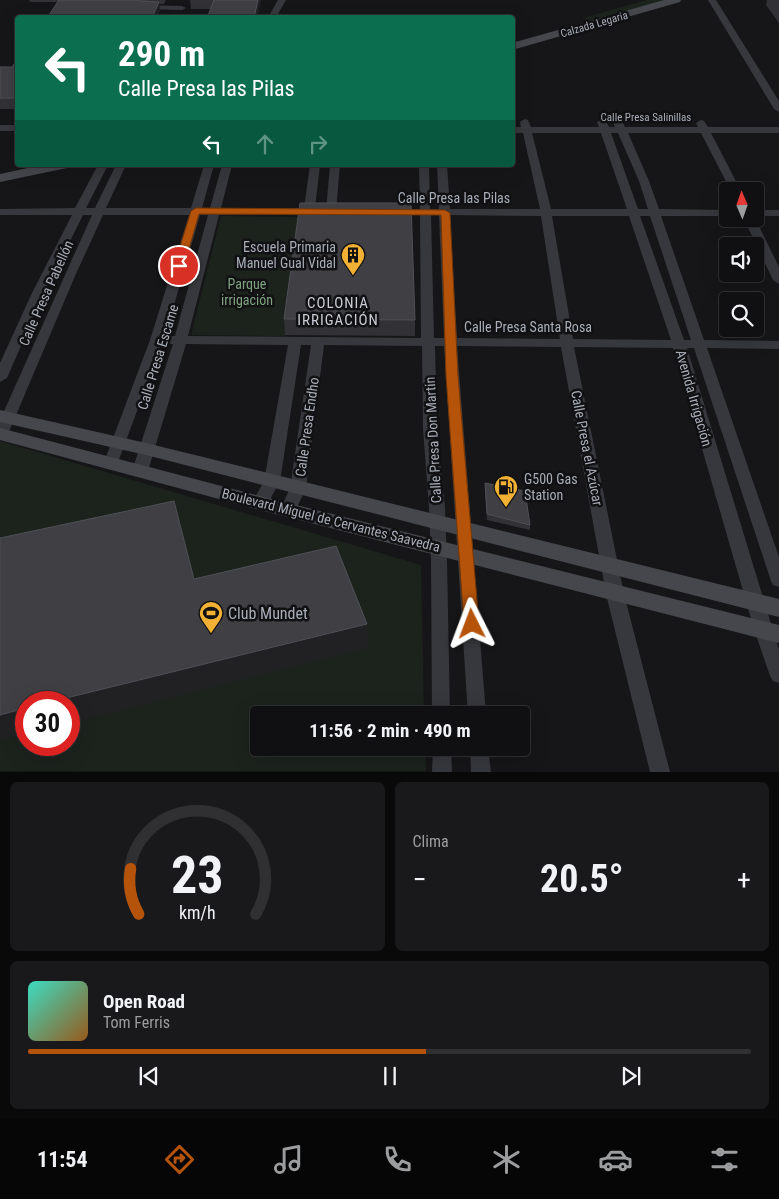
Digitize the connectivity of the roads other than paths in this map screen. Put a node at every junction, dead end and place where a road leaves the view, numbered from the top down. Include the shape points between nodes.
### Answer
1 (144, 0) edge
2 (282, 0) edge
3 (641, 0) edge
4 (676, 0) edge
5 (712, 0) edge
6 (183, 7) edge
7 (274, 15) edge
8 (571, 20) junction
9 (585, 27) junction
10 (515, 36) edge
11 (515, 46) edge
12 (776, 99) edge
13 (779, 109) edge
14 (0, 120) edge
15 (15, 120) edge
16 (779, 122) edge
17 (519, 126) edge
18 (604, 126) junction
19 (619, 126) junction
20 (703, 126) junction
21 (0, 128) edge
22 (15, 128) edge
23 (779, 130) edge
24 (15, 165) edge
25 (52, 167) edge
26 (102, 167) edge
27 (119, 167) edge
28 (208, 167) edge
29 (226, 167) edge
30 (314, 167) edge
31 (335, 167) edge
32 (424, 167) edge
33 (442, 167) edge
34 (0, 168) edge
35 (0, 178) edge
36 (731, 182) edge
37 (80, 211) junction
38 (100, 211) junction
39 (196, 211) junction
40 (214, 211) junction
41 (309, 211) junction
42 (0, 212) edge
43 (378, 212) edge
44 (425, 212) junction
45 (445, 213) junction
46 (546, 213) junction
47 (635, 213) junction
48 (654, 213) junction
49 (719, 213) edge
50 (764, 213) edge
51 (779, 213) edge
52 (754, 228) edge
53 (779, 280) edge
54 (157, 340) junction
55 (180, 341) junction
56 (295, 342) junction
57 (318, 342) junction
58 (429, 343) junction
59 (450, 343) junction
60 (567, 344) junction
61 (699, 344) junction
62 (678, 345) junction
63 (779, 345) edge
64 (0, 378) edge
65 (2, 425) edge
66 (146, 450) junction
67 (114, 452) junction
68 (140, 470) junction
69 (272, 481) junction
70 (298, 488) junction
71 (260, 503) junction
72 (288, 510) junction
73 (437, 523) junction
74 (465, 529) junction
75 (438, 547) junction
76 (467, 555) junction
77 (610, 566) junction
78 (779, 581) edge
79 (615, 594) junction
80 (754, 602) junction
81 (779, 608) edge
82 (771, 631) edge
83 (779, 676) edge
84 (441, 706) edge
85 (476, 706) edge
86 (442, 756) edge
87 (480, 756) edge
88 (442, 772) edge
89 (481, 772) edge
90 (660, 772) edge

1 - 6 street via 141,7
2 - 7 street
3 - 8 main road, Calzada Legaria
4 - 9 main road, Calzada Legaria
5 - 12 street
8 - 9 main road
8 - 10 main road, Calzada Legaria
9 - 11 main road, Calzada Legaria
12 - 13 street
14 - 15 street
16 - 20 street, Calle Presa Salinillas
17 - 18 street, Calle Presa Salinillas
17 - 46 street, Calle Presa el Azúcar
18 - 19 street, Calle Presa Salinillas
18 - 47 street, Avenida Irrigación
19 - 20 street, Calle Presa Salinillas
19 - 48 street, Avenida Irrigación via 644,181
20 - 23 street, Calle Presa Salinillas
20 - 36 street
21 - 22 street
24 - 34 main road
25 - 35 main road
26 - 37 street, Calle Presa Pabellón
27 - 38 street, Calle Presa Pabellón
28 - 39 street, Calle Presa Escame
29 - 40 street, Calle Presa Escame
30 - 41 street
31 - 41 street via 336,212
32 - 44 street, Calle Presa Don Martin
33 - 45 street, Calle Presa Don Martin
37 - 38 street
37 - 42 street
37 - 64 street, Calle Presa Pabellón
38 - 39 street
38 - 65 street, Calle Presa Pabellón
39 - 40 street
39 - 54 street, Calle Presa Escame
40 - 41 street
40 - 55 street, Calle Presa Escame
43 - 44 street, Calle Presa las Pilas
44 - 45 street, Calle Presa las Pilas
44 - 58 street, Calle Presa Don Martin
45 - 46 street, Calle Presa las Pilas
45 - 59 street, Calle Presa Don Martin
46 - 47 street, Calle Presa las Pilas
46 - 60 street, Calle Presa el Azúcar
47 - 48 street, Calle Presa las Pilas
47 - 62 street, Avenida Irrigación
48 - 49 street, Calle Presa las Pilas
48 - 61 street, Avenida Irrigación
50 - 51 street
52 - 53 street
54 - 55 street, Calle Presa Santa Rosa
54 - 67 street, Calle Presa Escame
55 - 56 street, Calle Presa Santa Rosa
55 - 66 street, Calle Presa Escame
56 - 57 street, Calle Presa Santa Rosa
56 - 69 street, Calle Presa Endho
57 - 58 street, Calle Presa Santa Rosa
57 - 70 street, Calle Presa Endho
58 - 59 street, Calle Presa Santa Rosa
58 - 73 street, Calle Presa Don Martin via 430,429
59 - 60 street, Calle Presa Santa Rosa
59 - 74 street, Calle Presa Don Martin
60 - 62 street, Calle Presa Santa Rosa
60 - 77 street, Calle Presa el Azúcar
61 - 62 street, Calle Presa Santa Rosa
61 - 63 street, Calle Presa Santa Rosa
61 - 78 street, Avenida Irrigación
62 - 80 street, Avenida Irrigación
65 - 67 main road, Boulevard Miguel de Cervantes Saavedra
66 - 67 main road, Boulevard Miguel de Cervantes Saavedra
66 - 68 street, Calle Presa Escame
66 - 69 main road, Boulevard Miguel de Cervantes Saavedra
67 - 68 main road, Boulevard Miguel de Cervantes Saavedra
68 - 71 main road, Boulevard Miguel de Cervantes Saavedra
69 - 70 main road, Boulevard Miguel de Cervantes Saavedra
69 - 71 street, Calle Presa Endho
70 - 72 street, Calle Presa Endho
70 - 73 main road, Boulevard Miguel de Cervantes Saavedra
71 - 72 main road, Boulevard Miguel de Cervantes Saavedra
72 - 75 main road, Boulevard Miguel de Cervantes Saavedra
73 - 74 main road, Boulevard Miguel de Cervantes Saavedra
73 - 75 street, Calle Presa Don Martin
74 - 76 street, Calle Presa Don Martin
74 - 77 main road, Boulevard Miguel de Cervantes Saavedra
75 - 76 main road, Boulevard Miguel de Cervantes Saavedra
75 - 84 street, Calle Presa Don Martin
76 - 79 main road, Boulevard Miguel de Cervantes Saavedra
76 - 85 street, Calle Presa Don Martin
77 - 79 street, Calle Presa el Azúcar
77 - 80 main road, Boulevard Miguel de Cervantes Saavedra
79 - 82 main road, Boulevard Miguel de Cervantes Saavedra
79 - 90 street, Calle Presa el Azúcar
80 - 81 main road, Boulevard Miguel de Cervantes Saavedra
80 - 82 street, Avenida Irrigación
82 - 83 street, Avenida Irrigación
86 - 88 street
87 - 89 street

